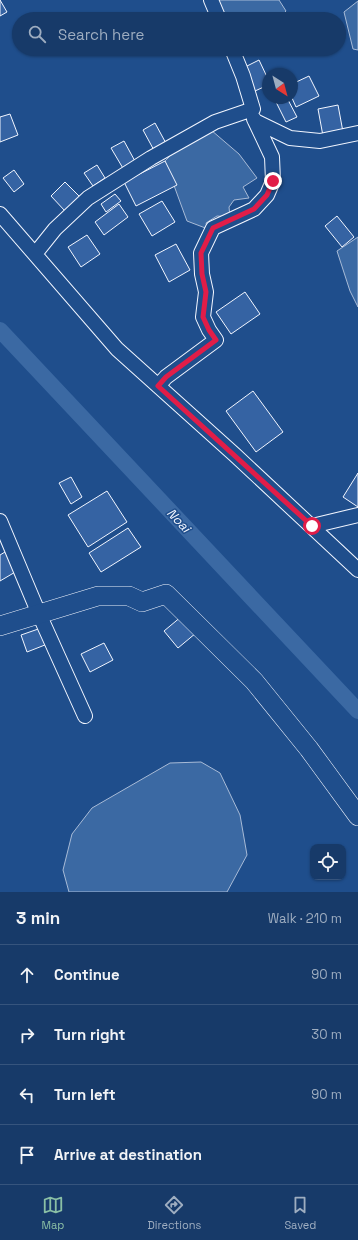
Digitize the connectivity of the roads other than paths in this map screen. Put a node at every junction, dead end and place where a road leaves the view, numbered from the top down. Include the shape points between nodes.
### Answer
1 (211, 0) edge
2 (216, 12) edge
3 (235, 56) edge
4 (254, 115) junction
5 (358, 133) edge
6 (0, 214) edge
7 (35, 254) junction
8 (158, 386) junction
9 (358, 515) edge
10 (0, 521) edge
11 (312, 526) junction
12 (358, 570) edge
13 (39, 614) junction
14 (0, 626) edge
15 (86, 716) dead end
16 (358, 816) edge

1 - 2 street
3 - 4 street
4 - 5 street via 290,138 320,141
4 - 7 street via 214,122 151,158 88,198 55,229
4 - 8 street via 272,157 273,181 267,195 254,209 213,228 201,253 206,292 203,317 216,340 166,377
6 - 7 street
7 - 8 street via 117,349
8 - 11 street
9 - 11 street
10 - 13 street
11 - 12 street
13 - 14 street
13 - 15 street
13 - 16 street via 98,596 129,596 142,602 166,594 254,681 309,749

